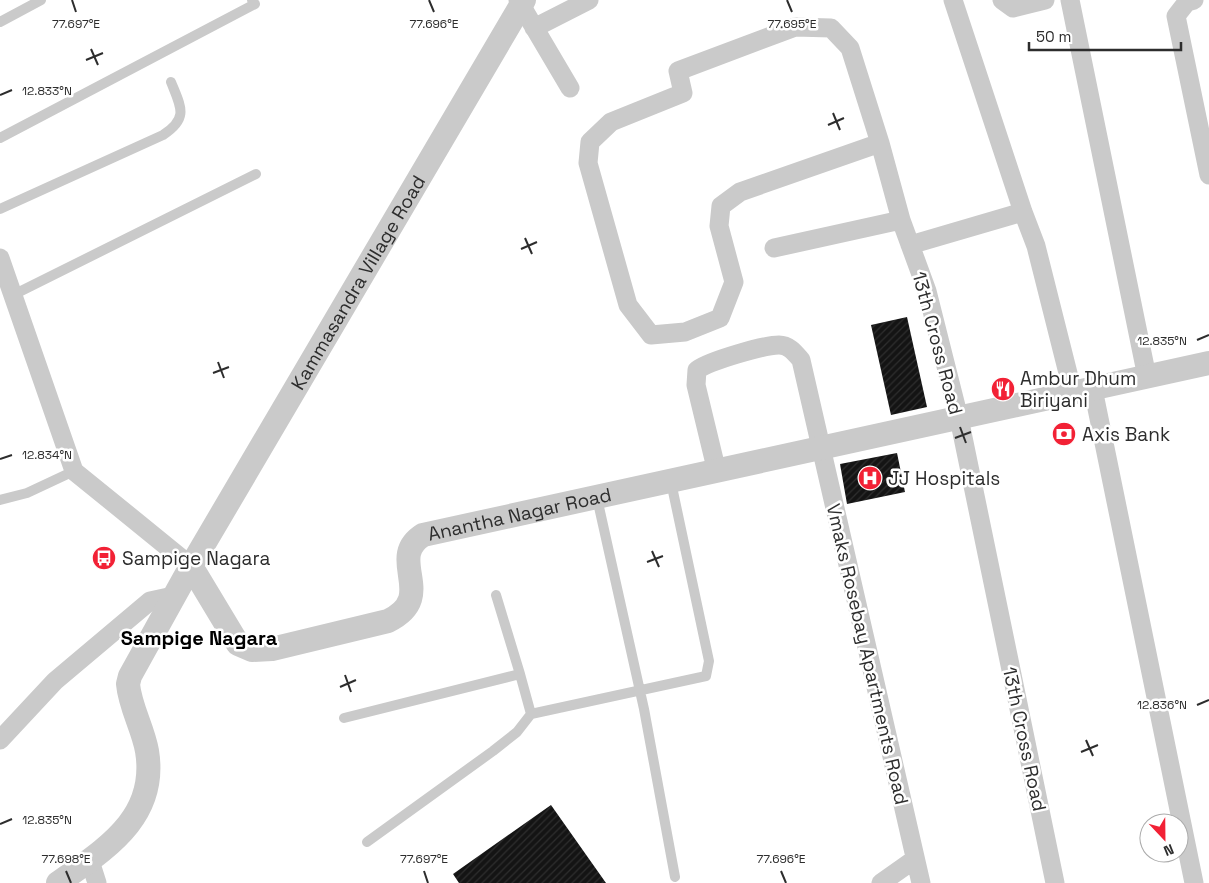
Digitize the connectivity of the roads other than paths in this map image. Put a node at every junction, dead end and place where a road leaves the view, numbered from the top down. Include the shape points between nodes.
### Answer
1 (41, 0) edge
2 (252, 0) edge
3 (589, 0) edge
4 (953, 0) edge
5 (1002, 0) edge
6 (1045, 0) edge
7 (1070, 0) edge
8 (1194, 0) edge
9 (521, 2) edge
10 (0, 22) edge
11 (534, 28) junction
12 (171, 82) dead end
13 (570, 88) dead end
14 (0, 138) edge
15 (880, 143) junction
16 (256, 174) dead end
17 (1209, 175) edge
18 (0, 209) edge
19 (1022, 212) junction
20 (901, 220) junction
21 (910, 245) junction
22 (774, 248) dead end
23 (0, 258) edge
24 (13, 295) junction
25 (1209, 363) edge
26 (1147, 377) junction
27 (1083, 391) junction
28 (958, 418) junction
29 (820, 449) junction
30 (74, 471) junction
31 (717, 472) junction
32 (671, 482) junction
33 (597, 498) junction
34 (0, 500) edge
35 (191, 566) junction
36 (496, 595) dead end
37 (173, 596) junction
38 (520, 674) junction
39 (639, 691) junction
40 (531, 714) junction
41 (344, 718) dead end
42 (0, 740) edge
43 (367, 842) dead end
44 (915, 859) junction
45 (90, 861) junction
46 (675, 877) dead end
47 (58, 883) edge
48 (98, 883) edge
49 (881, 883) edge
50 (921, 883) edge
51 (1055, 883) edge
52 (1194, 883) edge

1 - 10 lane
2 - 14 lane via 255,4
3 - 11 street
4 - 19 street
5 - 6 street via 1013,8
7 - 26 street
8 - 17 street via 1187,2 1176,16
9 - 11 street
9 - 35 street, Kammasandra Village Road
11 - 13 street
12 - 18 lane via 180,104 181,119 176,126 163,135
15 - 15 street, 13th Cross Road via 740,192 721,206 719,226 734,282 720,318 685,332 651,335 628,305 588,163 590,142 611,122 683,93 678,71 795,27 831,28 850,48
15 - 20 street, 13th Cross Road
16 - 24 lane
19 - 21 street
19 - 27 street
20 - 21 street, 13th Cross Road
20 - 22 street
21 - 28 street, 13th Cross Road via 927,291
23 - 24 street
24 - 30 street
25 - 26 street, Anantha Nagar Road
26 - 27 street, Anantha Nagar Road
27 - 28 street, Anantha Nagar Road
27 - 52 street
28 - 29 street, Anantha Nagar Road
28 - 51 street, 13th Cross Road
29 - 31 street, Anantha Nagar Road
29 - 31 street, Vmaks Rosebay Apartments Road via 801,360 793,350 780,345 708,362 697,370 696,385
29 - 44 street, Vmaks Rosebay Apartments Road
30 - 34 lane via 27,493
30 - 35 street
31 - 32 street, Anantha Nagar Road
32 - 33 street, Anantha Nagar Road
32 - 39 lane via 709,661 706,676
33 - 35 street, Anantha Nagar Road via 423,535 414,540 410,550 412,594 404,611 388,621 272,649 252,650 238,644
33 - 39 lane
35 - 37 street
36 - 38 lane
37 - 42 street via 150,601 55,681
37 - 45 street via 128,684 147,753 148,770 142,805 124,831
38 - 40 lane
38 - 41 lane
39 - 40 lane
39 - 46 lane
40 - 43 lane via 517,732 493,752
44 - 49 street
44 - 50 street, Vmaks Rosebay Apartments Road
45 - 47 street
45 - 48 street

